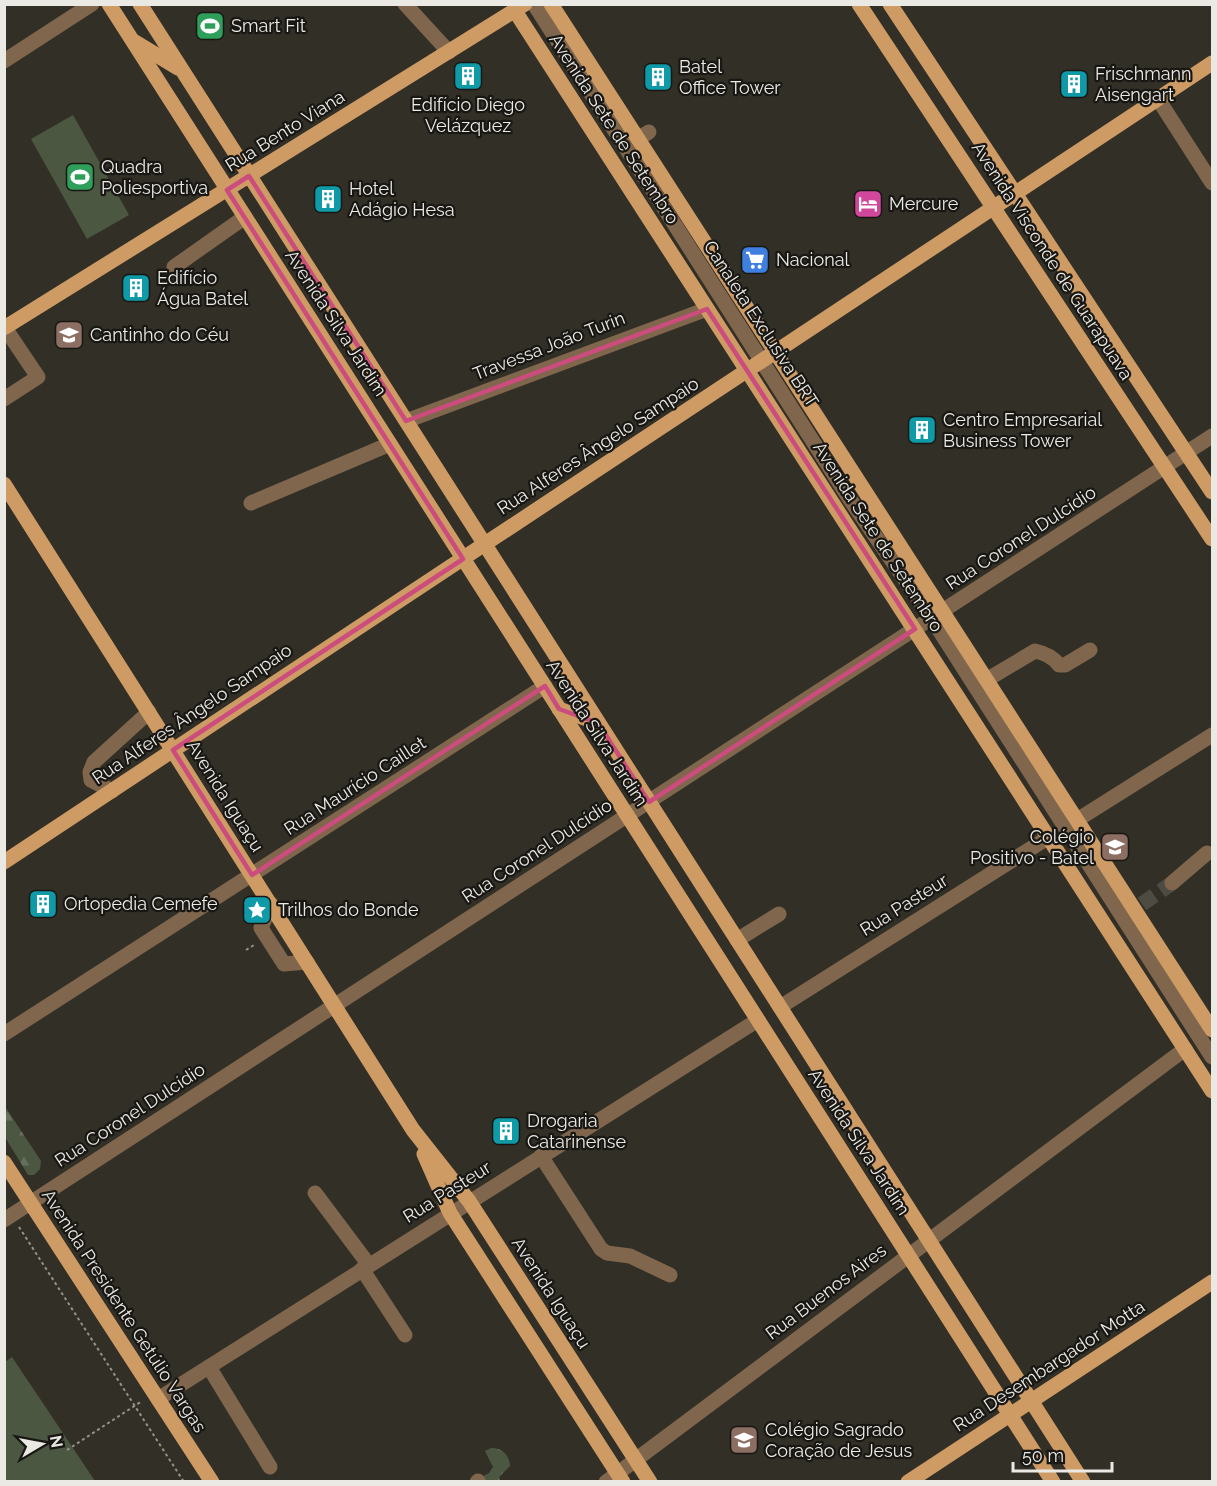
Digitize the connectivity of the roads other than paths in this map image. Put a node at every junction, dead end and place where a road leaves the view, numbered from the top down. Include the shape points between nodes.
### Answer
1 (92, 4) edge
2 (109, 4) edge
3 (140, 4) edge
4 (405, 4) edge
5 (534, 4) edge
6 (551, 4) edge
7 (859, 4) edge
8 (890, 4) edge
9 (517, 7) edge
10 (132, 40) junction
11 (449, 52) junction
12 (4, 61) edge
13 (1212, 63) edge
14 (182, 71) junction
15 (1158, 99) junction
16 (249, 176) junction
17 (1212, 183) edge
18 (227, 190) junction
19 (1015, 194) junction
20 (994, 208) junction
21 (245, 217) junction
22 (174, 267) dead end
23 (1053, 298) junction
24 (1086, 302) junction
25 (707, 309) junction
26 (338, 314) junction
27 (5, 328) edge
28 (325, 343) junction
29 (768, 357) junction
30 (747, 371) junction
31 (4, 399) edge
32 (406, 421) junction
33 (1212, 436) edge
34 (390, 444) junction
35 (1187, 453) junction
36 (1165, 467) junction
37 (4, 483) edge
38 (1212, 492) edge
39 (251, 503) dead end
40 (1212, 539) edge
41 (485, 545) junction
42 (463, 559) junction
43 (938, 615) junction
44 (915, 629) junction
45 (1090, 650) dead end
46 (988, 679) junction
47 (545, 686) junction
48 (560, 709) junction
49 (149, 712) junction
50 (598, 723) junction
51 (1212, 735) edge
52 (173, 750) junction
53 (112, 791) junction
54 (649, 802) junction
55 (627, 816) junction
56 (1077, 820) junction
57 (1049, 837) junction
58 (1207, 853) dead end
59 (4, 862) edge
60 (252, 875) junction
61 (1172, 883) tunnel mouth
62 (271, 904) junction
63 (779, 914) dead end
64 (737, 939) junction
65 (307, 962) junction
66 (335, 1006) junction
67 (780, 1007) junction
68 (758, 1020) junction
69 (1212, 1029) edge
70 (4, 1035) edge
71 (1185, 1049) junction
72 (1212, 1057) edge
73 (1212, 1091) edge
74 (413, 1130) junction
75 (871, 1150) junction
76 (541, 1156) junction
77 (4, 1162) edge
78 (861, 1181) junction
79 (315, 1193) dead end
80 (469, 1201) junction
81 (31, 1203) junction
82 (450, 1213) junction
83 (11, 1223) edge
84 (928, 1240) junction
85 (908, 1256) junction
86 (366, 1267) junction
87 (670, 1275) dead end
88 (1212, 1282) edge
89 (405, 1335) dead end
90 (209, 1367) junction
91 (156, 1396) junction
92 (1031, 1401) junction
93 (1010, 1414) junction
94 (635, 1459) junction
95 (270, 1467) dead end
96 (616, 1479) edge
97 (212, 1482) edge
98 (650, 1482) edge
99 (908, 1482) edge
100 (1053, 1482) edge
101 (1083, 1482) edge

1 - 12 street
2 - 10 main road, Avenida Silva Jardim
3 - 14 main road, Avenida Silva Jardim
4 - 11 street
5 - 29 street, Canaleta Exclusiva BRT
6 - 29 main road, Avenida Sete de Setembro via 644,135
7 - 20 main road, Avenida Visconde de Guarapuava
8 - 19 main road, Avenida Visconde de Guarapuava
9 - 11 main road, Rua Bento Viana
9 - 25 main road, Avenida Sete de Setembro
10 - 14 main road
10 - 18 main road, Avenida Silva Jardim
11 - 16 main road, Rua Bento Viana
13 - 15 main road, Rua Alferes Ângelo Sampaio
14 - 16 main road, Avenida Silva Jardim
15 - 17 street
15 - 19 main road, Rua Alferes Ângelo Sampaio
16 - 18 main road, Rua Bento Viana
16 - 26 main road, Avenida Silva Jardim
18 - 21 main road, Avenida Silva Jardim
18 - 27 main road, Rua Bento Viana
19 - 20 main road, Rua Alferes Ângelo Sampaio
19 - 24 main road, Avenida Visconde de Guarapuava
20 - 23 main road, Avenida Visconde de Guarapuava
20 - 29 main road, Rua Alferes Ângelo Sampaio
21 - 22 street
21 - 28 main road, Avenida Silva Jardim
23 - 24 main road
23 - 36 main road, Avenida Visconde de Guarapuava
24 - 35 main road, Avenida Visconde de Guarapuava
25 - 30 main road, Avenida Sete de Setembro
25 - 32 street, Travessa João Turin
26 - 28 main road
26 - 32 main road, Avenida Silva Jardim
27 - 31 street via 38,377
28 - 34 main road, Avenida Silva Jardim
29 - 30 main road, Rua Alferes Ângelo Sampaio
29 - 43 main road, Avenida Sete de Setembro
30 - 41 main road, Rua Alferes Ângelo Sampaio
30 - 44 main road, Avenida Sete de Setembro
32 - 41 main road, Avenida Silva Jardim
33 - 35 street, Rua Coronel Dulcídio
34 - 39 street
34 - 42 main road, Avenida Silva Jardim
35 - 36 street, Rua Coronel Dulcídio
35 - 38 main road, Avenida Visconde de Guarapuava
36 - 40 main road, Avenida Visconde de Guarapuava
36 - 43 street, Rua Coronel Dulcídio
37 - 49 main road, Avenida Iguaçu
41 - 42 main road, Rua Alferes Ângelo Sampaio
41 - 50 main road, Avenida Silva Jardim
42 - 47 main road, Avenida Silva Jardim
42 - 52 main road, Rua Alferes Ângelo Sampaio
43 - 44 street, Rua Coronel Dulcídio
43 - 46 main road, Avenida Sete de Setembro
43 - 72 street
44 - 54 street, Rua Coronel Dulcídio
44 - 57 main road, Avenida Sete de Setembro
45 - 46 street via 1065,666 1035,651
46 - 56 main road, Avenida Sete de Setembro
47 - 48 main road, Avenida Silva Jardim
47 - 60 street, Rua Maurício Caillet
48 - 50 main road
48 - 55 main road, Avenida Silva Jardim
49 - 52 main road, Avenida Iguaçu
49 - 53 street via 94,762 91,780
50 - 54 main road, Avenida Silva Jardim
51 - 56 street
52 - 53 main road, Rua Alferes Ângelo Sampaio
52 - 60 main road, Avenida Iguaçu
53 - 59 main road, Rua Alferes Ângelo Sampaio
54 - 55 street, Rua Coronel Dulcídio
54 - 64 main road, Avenida Silva Jardim
55 - 66 street, Rua Coronel Dulcídio
55 - 68 main road, Avenida Silva Jardim
56 - 69 main road, Avenida Sete de Setembro via 1138,907
57 - 67 street, Rua Pasteur
57 - 71 main road, Avenida Sete de Setembro
58 - 61 street
60 - 62 main road, Avenida Iguaçu
60 - 70 street, Rua Maurício Caillet
62 - 65 main road, Avenida Iguaçu
62 - 65 street via 261,928 284,964
63 - 64 street
64 - 67 main road, Avenida Silva Jardim
65 - 66 main road, Avenida Iguaçu
66 - 74 main road, Avenida Iguaçu
66 - 81 street, Rua Coronel Dulcídio
67 - 75 main road, Avenida Silva Jardim
68 - 76 street, Rua Pasteur
68 - 78 main road, Avenida Silva Jardim
71 - 73 main road, Avenida Sete de Setembro
71 - 84 street, Rua Buenos Aires
74 - 80 main road, Avenida Iguaçu
74 - 82 main road, Avenida Iguaçu
75 - 78 main road
75 - 84 main road, Avenida Silva Jardim
76 - 80 street, Rua Pasteur
76 - 87 street via 601,1249 630,1256
77 - 81 main road, Avenida Presidente Getúlio Vargas
78 - 85 main road, Avenida Silva Jardim
79 - 86 street
80 - 82 street, Rua Pasteur
80 - 94 main road, Avenida Iguaçu
81 - 83 street, Rua Coronel Dulcídio
81 - 91 main road, Avenida Presidente Getúlio Vargas
82 - 86 street, Rua Pasteur
82 - 96 main road, Avenida Iguaçu
84 - 85 street, Rua Buenos Aires
84 - 92 main road, Avenida Silva Jardim
85 - 93 main road, Avenida Silva Jardim
85 - 94 street, Rua Buenos Aires
86 - 89 street
86 - 90 street, Rua Pasteur
88 - 92 main road, Rua Desembargador Motta
90 - 91 street, Rua Pasteur
90 - 95 street
91 - 97 main road, Avenida Presidente Getúlio Vargas
92 - 93 main road, Rua Desembargador Motta
92 - 101 main road, Avenida Silva Jardim
93 - 99 main road, Rua Desembargador Motta
93 - 100 main road, Avenida Silva Jardim
94 - 96 street, Rua Buenos Aires
94 - 98 main road, Avenida Iguaçu

